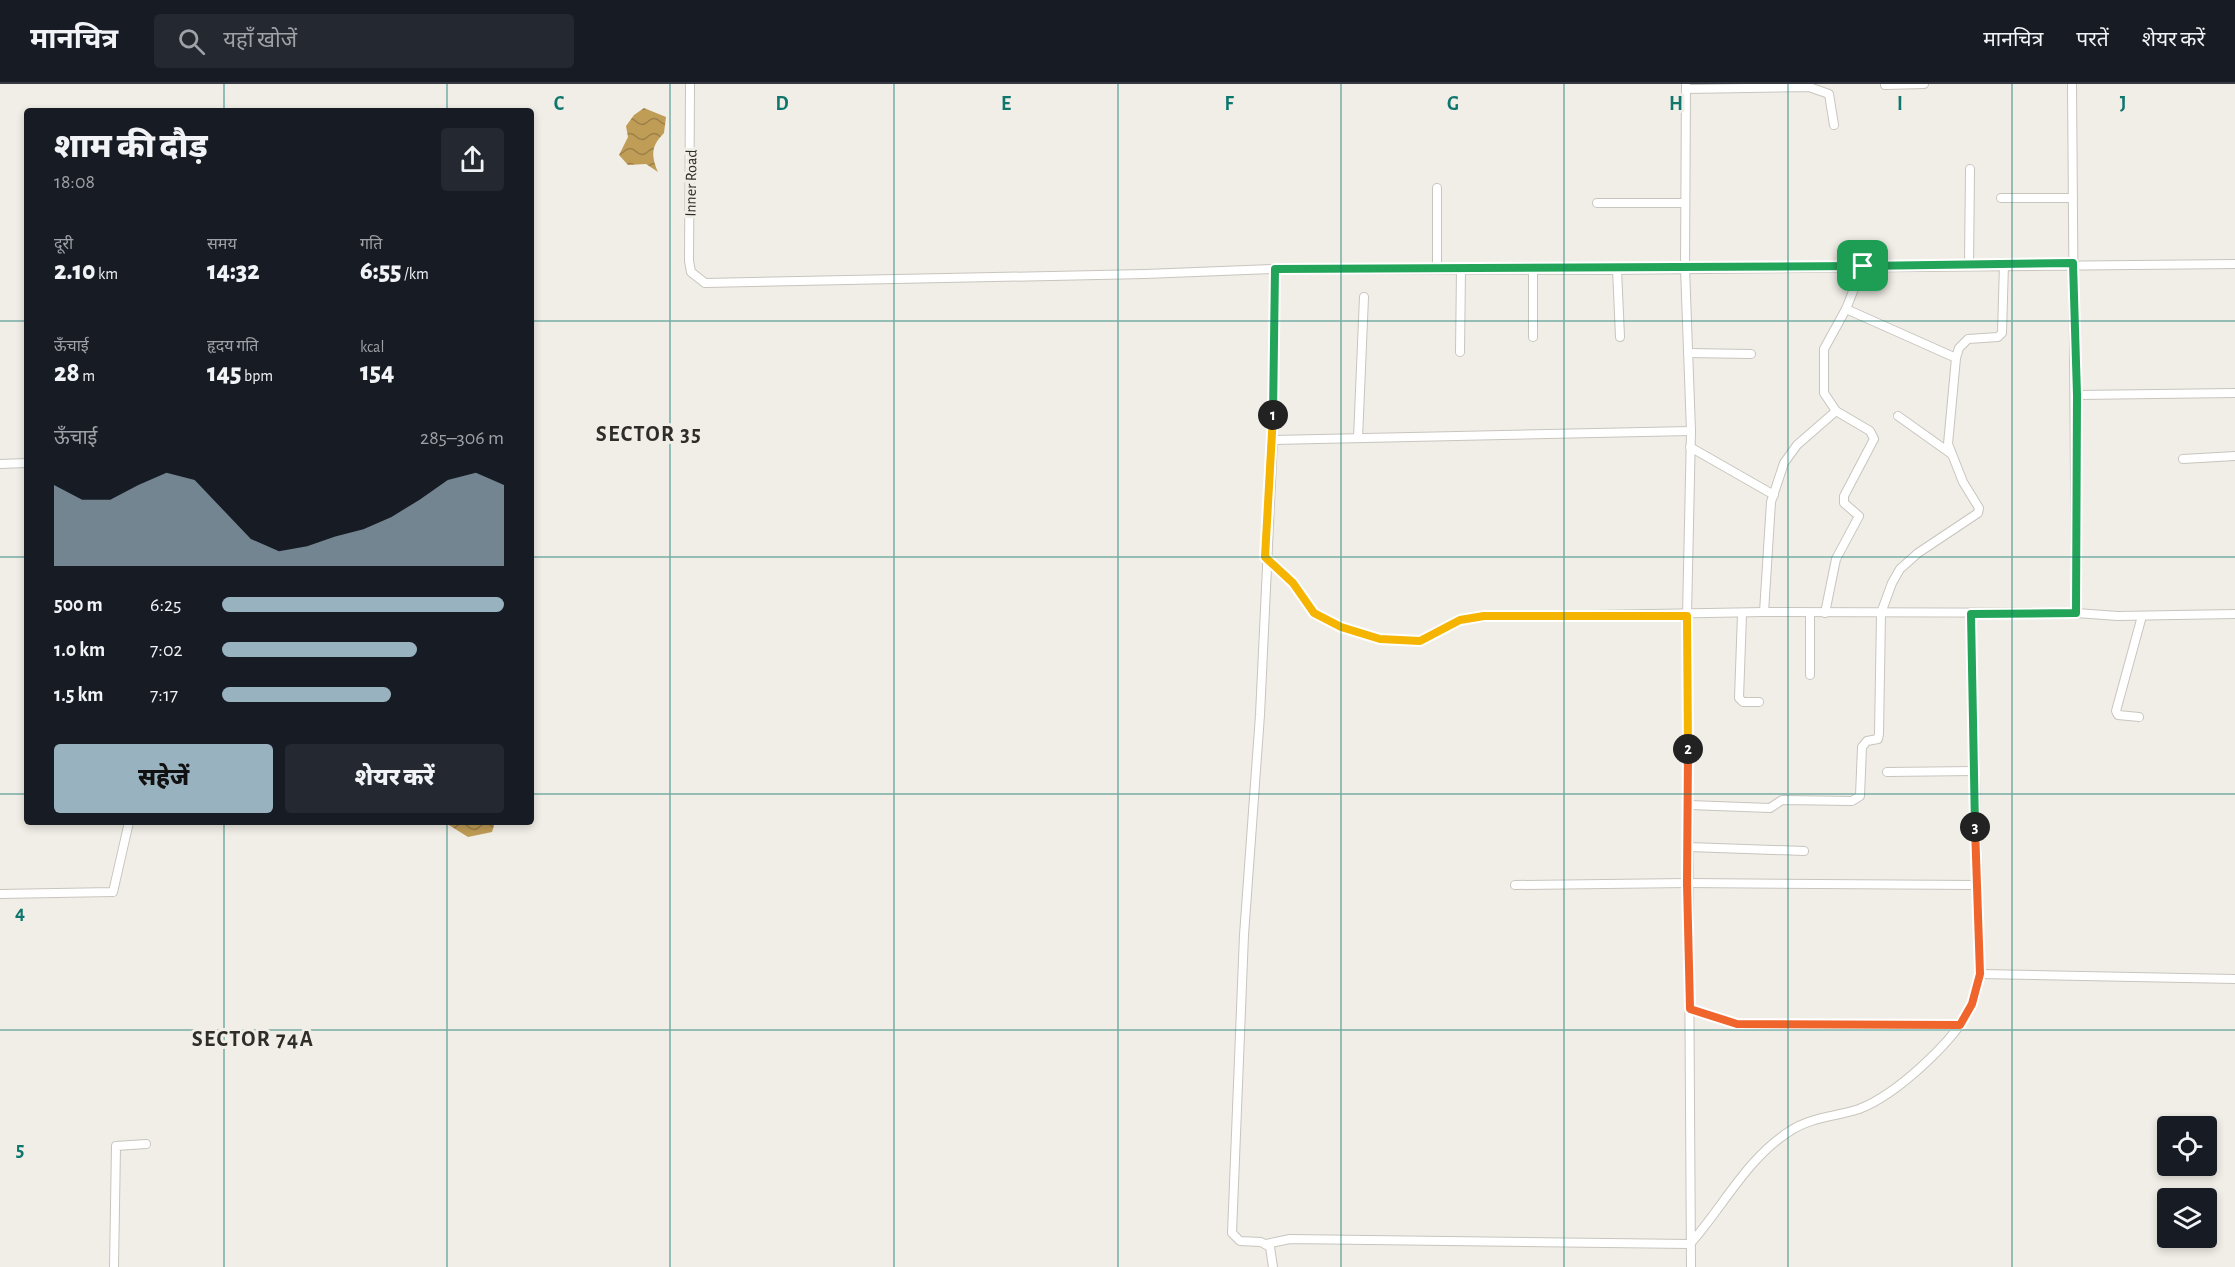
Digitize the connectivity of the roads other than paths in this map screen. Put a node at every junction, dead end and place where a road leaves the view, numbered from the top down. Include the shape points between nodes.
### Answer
1 (690, 84) edge
2 (1924, 84) edge
3 (2072, 84) edge
4 (1885, 85) edge
5 (1686, 87) edge
6 (1834, 125) dead end
7 (1970, 169) dead end
8 (1437, 188) dead end
9 (2001, 198) dead end
10 (2073, 198) junction
11 (1597, 203) dead end
12 (1685, 203) junction
13 (2073, 263) junction
14 (2004, 264) junction
15 (2235, 264) edge
16 (1969, 265) junction
17 (1863, 266) junction
18 (1685, 268) junction
19 (1275, 269) junction
20 (1437, 269) junction
21 (1461, 269) junction
22 (1533, 269) junction
23 (1617, 269) junction
24 (1364, 297) dead end
25 (1846, 309) junction
26 (1533, 337) dead end
27 (1620, 337) dead end
28 (1460, 352) dead end
29 (1688, 353) junction
30 (1751, 354) dead end
31 (1956, 357) junction
32 (2235, 393) edge
33 (2077, 395) junction
34 (1836, 411) junction
35 (1898, 416) dead end
36 (1690, 431) junction
37 (1358, 438) junction
38 (1273, 440) junction
39 (1690, 447) junction
40 (1950, 453) junction
41 (2235, 456) edge
42 (2183, 459) dead end
43 (24, 463) edge
44 (0, 464) edge
45 (1773, 495) junction
46 (1265, 557) junction
47 (1764, 612) junction
48 (1810, 613) junction
49 (1825, 613) junction
50 (1881, 613) junction
51 (2076, 613) junction
52 (1742, 614) junction
53 (1971, 614) junction
54 (2235, 614) edge
55 (1687, 616) junction
56 (2142, 616) junction
57 (1810, 675) dead end
58 (1759, 702) dead end
59 (2139, 717) dead end
60 (1974, 771) junction
61 (1887, 772) dead end
62 (1689, 805) junction
63 (128, 825) edge
64 (1689, 847) junction
65 (1804, 851) dead end
66 (1687, 883) junction
67 (1515, 885) dead end
68 (1976, 885) junction
69 (0, 894) edge
70 (1980, 974) junction
71 (2235, 979) edge
72 (1690, 1009) junction
73 (1960, 1025) junction
74 (146, 1144) dead end
75 (1266, 1244) junction
76 (1690, 1244) junction
77 (114, 1267) edge
78 (1273, 1267) edge
79 (1691, 1267) edge

1 - 19 street, Inner Road via 689,261 691,272 705,282
2 - 4 street
3 - 10 street
5 - 6 street via 1821,89 1829,94
5 - 12 street
7 - 16 street
8 - 20 street
9 - 10 street
10 - 13 street
11 - 12 street
12 - 18 street
13 - 14 street
13 - 15 street
13 - 33 street
14 - 16 street
14 - 31 street via 2002,333 1998,337 1968,339
16 - 17 street
17 - 18 street
17 - 25 street
18 - 23 street
18 - 29 street
19 - 20 street
19 - 38 street
20 - 21 street
21 - 22 street
21 - 28 street
22 - 23 street
22 - 26 street
23 - 27 street
24 - 37 street
25 - 31 street
25 - 34 street via 1826,342 1823,356 1825,398
29 - 30 street
29 - 36 street
31 - 40 street
32 - 33 street
33 - 51 street
34 - 45 street via 1788,454
34 - 49 street via 1870,431 1874,439 1844,496 1844,503 1859,516 1836,559
35 - 40 street
36 - 37 street
36 - 39 street
37 - 38 street
38 - 46 street
39 - 45 street
39 - 55 street
40 - 50 street via 1979,508 1978,513 1899,569
41 - 42 street
43 - 44 street
45 - 47 street
46 - 55 street via 1289,578 1320,616 1341,627 1395,641 1420,641 1460,620 1484,616
46 - 75 street via 1232,1233 1240,1241
47 - 48 street
47 - 52 street
48 - 49 street
48 - 57 street
49 - 50 street
50 - 53 street
50 - 62 street via 1879,734 1878,739 1867,741 1862,747 1860,796 1852,801 1782,800 1770,808
51 - 53 street
51 - 56 street
52 - 55 street
52 - 58 street via 1739,698 1743,702
53 - 60 street
54 - 56 street
55 - 62 street
56 - 59 street via 2116,711 2118,716
60 - 61 street
60 - 68 street
62 - 64 street
63 - 69 street via 113,892
64 - 65 street
64 - 66 street
66 - 67 street
66 - 68 street
66 - 72 street
68 - 70 street
70 - 71 street
70 - 73 street via 1972,1004
72 - 73 street via 1737,1024
72 - 76 street
73 - 76 street via 1919,1068 1872,1103 1811,1120 1788,1132 1753,1164
74 - 77 street via 116,1146
75 - 76 street via 1290,1239
75 - 78 street via 1272,1250
76 - 79 street

